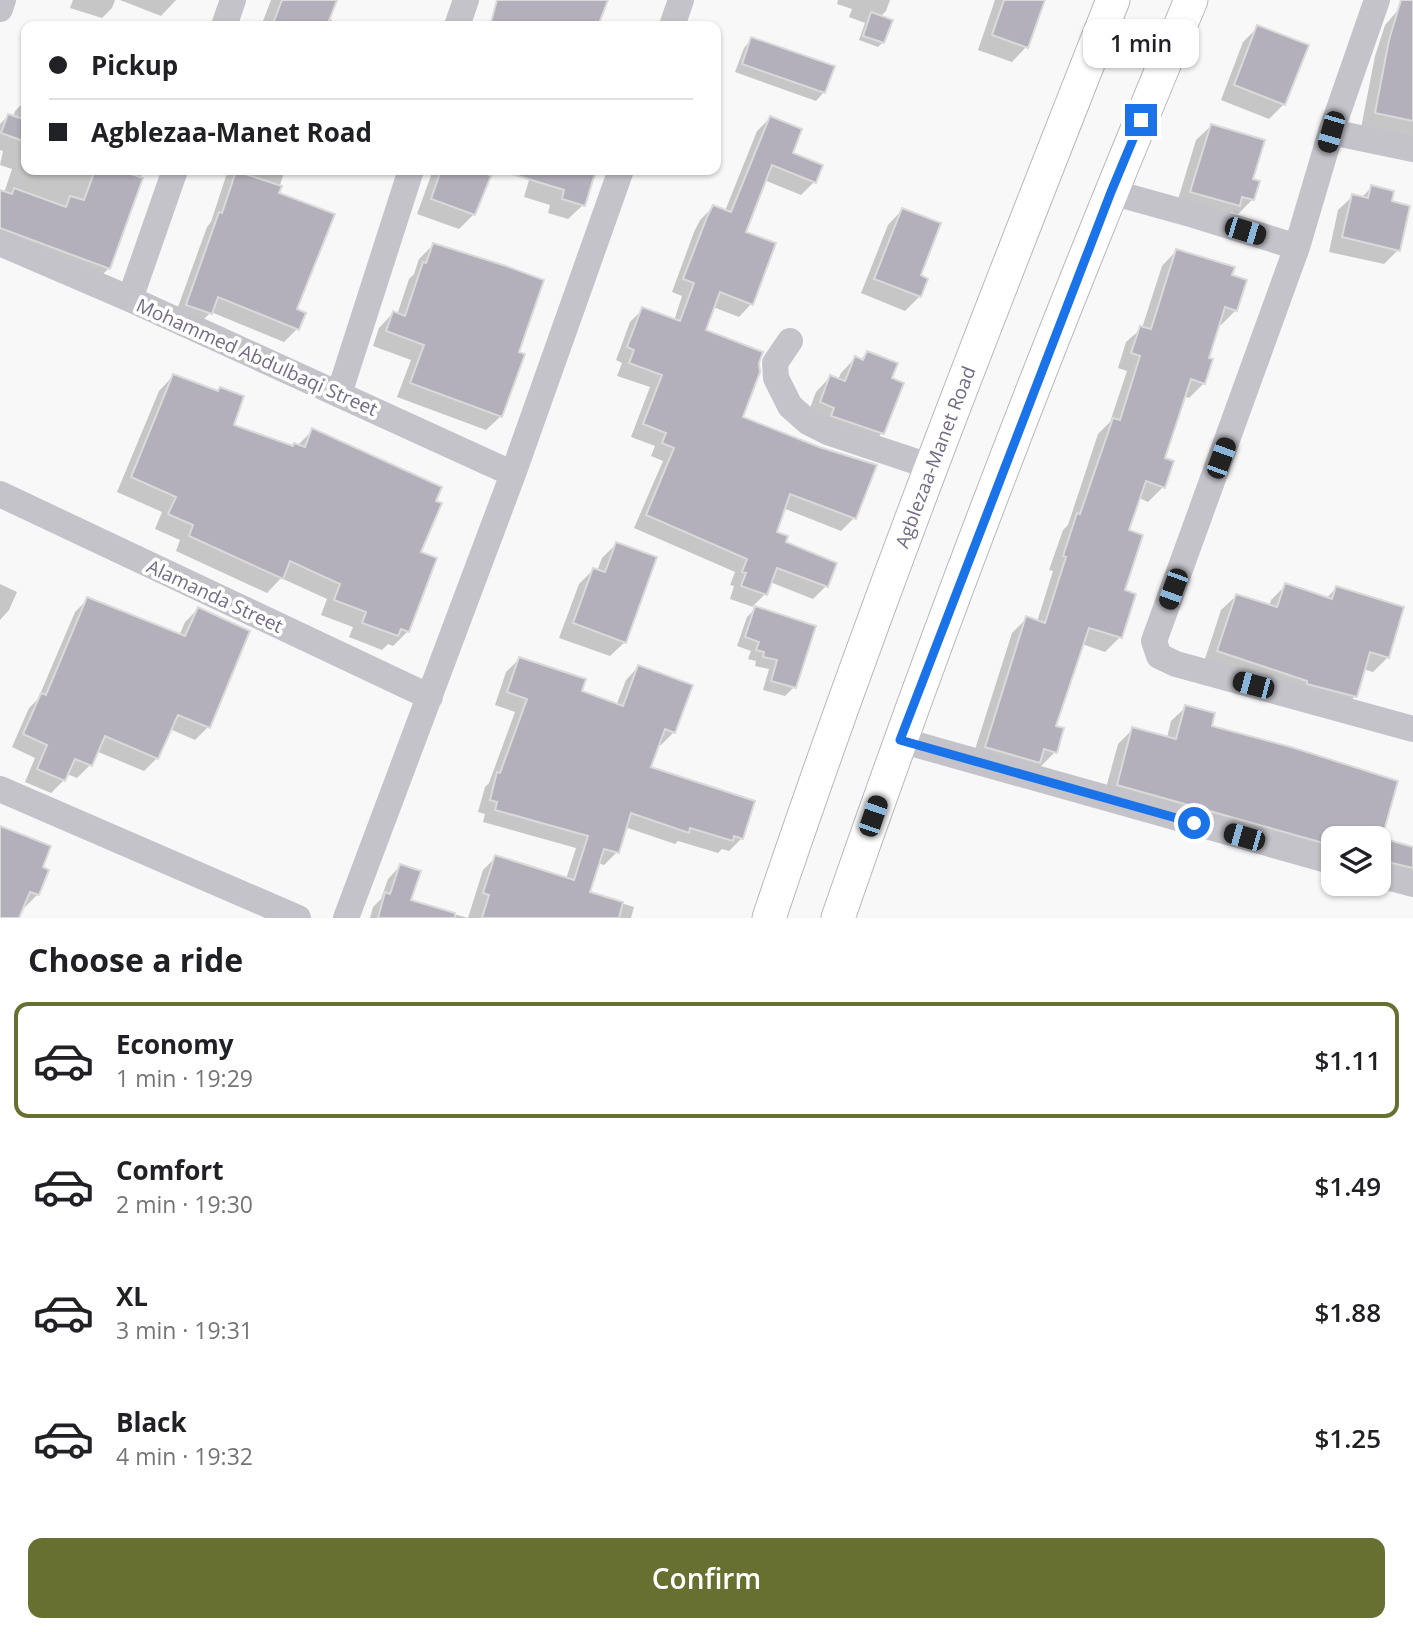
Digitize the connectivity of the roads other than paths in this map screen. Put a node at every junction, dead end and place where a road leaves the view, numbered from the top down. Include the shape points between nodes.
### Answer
1 (3, 0) edge
2 (233, 0) edge
3 (466, 0) edge
4 (681, 0) edge
5 (1113, 0) edge
6 (1191, 0) edge
7 (1377, 0) edge
8 (0, 9) edge
9 (226, 21) edge
10 (459, 21) edge
11 (674, 21) edge
12 (1331, 132) junction
13 (1413, 149) edge
14 (173, 175) edge
15 (409, 175) edge
16 (619, 175) edge
17 (1111, 192) junction
18 (0, 243) edge
19 (1297, 247) junction
20 (130, 299) junction
21 (790, 341) dead end
22 (339, 394) junction
23 (932, 467) junction
24 (513, 474) junction
25 (0, 494) edge
26 (429, 697) junction
27 (1411, 722) edge
28 (900, 740) junction
29 (0, 789) edge
30 (1321, 858) edge
31 (1391, 878) edge
32 (1413, 884) edge
33 (298, 918) edge
34 (346, 918) edge
35 (769, 918) edge
36 (838, 918) edge

1 - 8 street
2 - 9 street
3 - 10 street
4 - 11 street
5 - 23 main road, Agblezaa-Manet Road
6 - 17 main road
7 - 12 street
12 - 13 street
12 - 19 street
14 - 20 street
15 - 22 street
16 - 24 street
17 - 19 street
17 - 28 main road
18 - 20 street, Mohammed Abdulbaqi Street
19 - 27 street via 1154,642 1159,656 1176,664
20 - 22 street, Mohammed Abdulbaqi Street
21 - 23 street via 775,363 776,378 789,406 830,433
22 - 24 street, Mohammed Abdulbaqi Street
23 - 35 main road, Agblezaa-Manet Road via 819,768
24 - 26 street
25 - 26 street, Alamanda Street
26 - 34 street
28 - 30 street
28 - 36 main road
29 - 33 street
31 - 32 street

